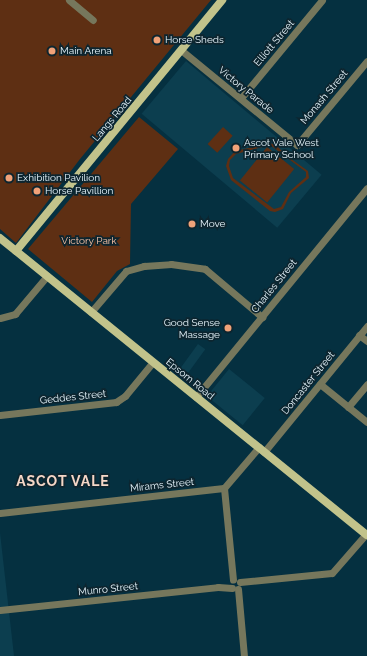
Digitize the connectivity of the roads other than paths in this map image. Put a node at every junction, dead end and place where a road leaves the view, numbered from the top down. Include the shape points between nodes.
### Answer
1 (69, 0) edge
2 (222, 0) edge
3 (322, 0) edge
4 (93, 20) dead end
5 (181, 50) junction
6 (367, 61) edge
7 (241, 98) junction
8 (297, 145) joint
9 (367, 188) edge
10 (0, 238) edge
11 (16, 251) junction
12 (47, 276) junction
13 (91, 312) junction
14 (262, 317) junction
15 (0, 318) edge
16 (367, 326) edge
17 (359, 335) junction
18 (367, 341) edge
19 (153, 362) junction
20 (320, 384) junction
21 (367, 384) edge
22 (196, 397) junction
23 (348, 407) junction
24 (0, 415) edge
25 (367, 422) edge
26 (262, 450) junction
27 (224, 488) junction
28 (0, 513) edge
29 (367, 535) edge
30 (236, 585) junction
31 (0, 610) edge
32 (244, 656) edge

1 - 4 street
2 - 5 main road, Langs Road
3 - 7 street, Elliott Street
5 - 7 street, Victory Parade
5 - 11 main road, Langs Road
6 - 8 street, Monash Street
7 - 8 street, Victory Parade
9 - 14 street, Charles Street
10 - 11 main road, Epsom Road
11 - 12 main road, Epsom Road
12 - 13 main road, Epsom Road
12 - 15 street via 15,314
13 - 14 street via 126,271 144,266 171,264 205,269
13 - 19 main road, Epsom Road
14 - 22 street, Charles Street
16 - 17 street, Doncaster Street
17 - 18 street
17 - 20 street, Doncaster Street
19 - 22 main road, Epsom Road
19 - 24 street, Geddes Street via 116,402
20 - 23 street
20 - 26 street, Doncaster Street
21 - 23 street
22 - 26 main road, Epsom Road
23 - 25 street
26 - 27 street
26 - 29 main road, Epsom Road
27 - 28 street, Mirams Street
27 - 30 street
29 - 30 street, Munro Street via 332,573
30 - 31 street, Munro Street
30 - 32 street

